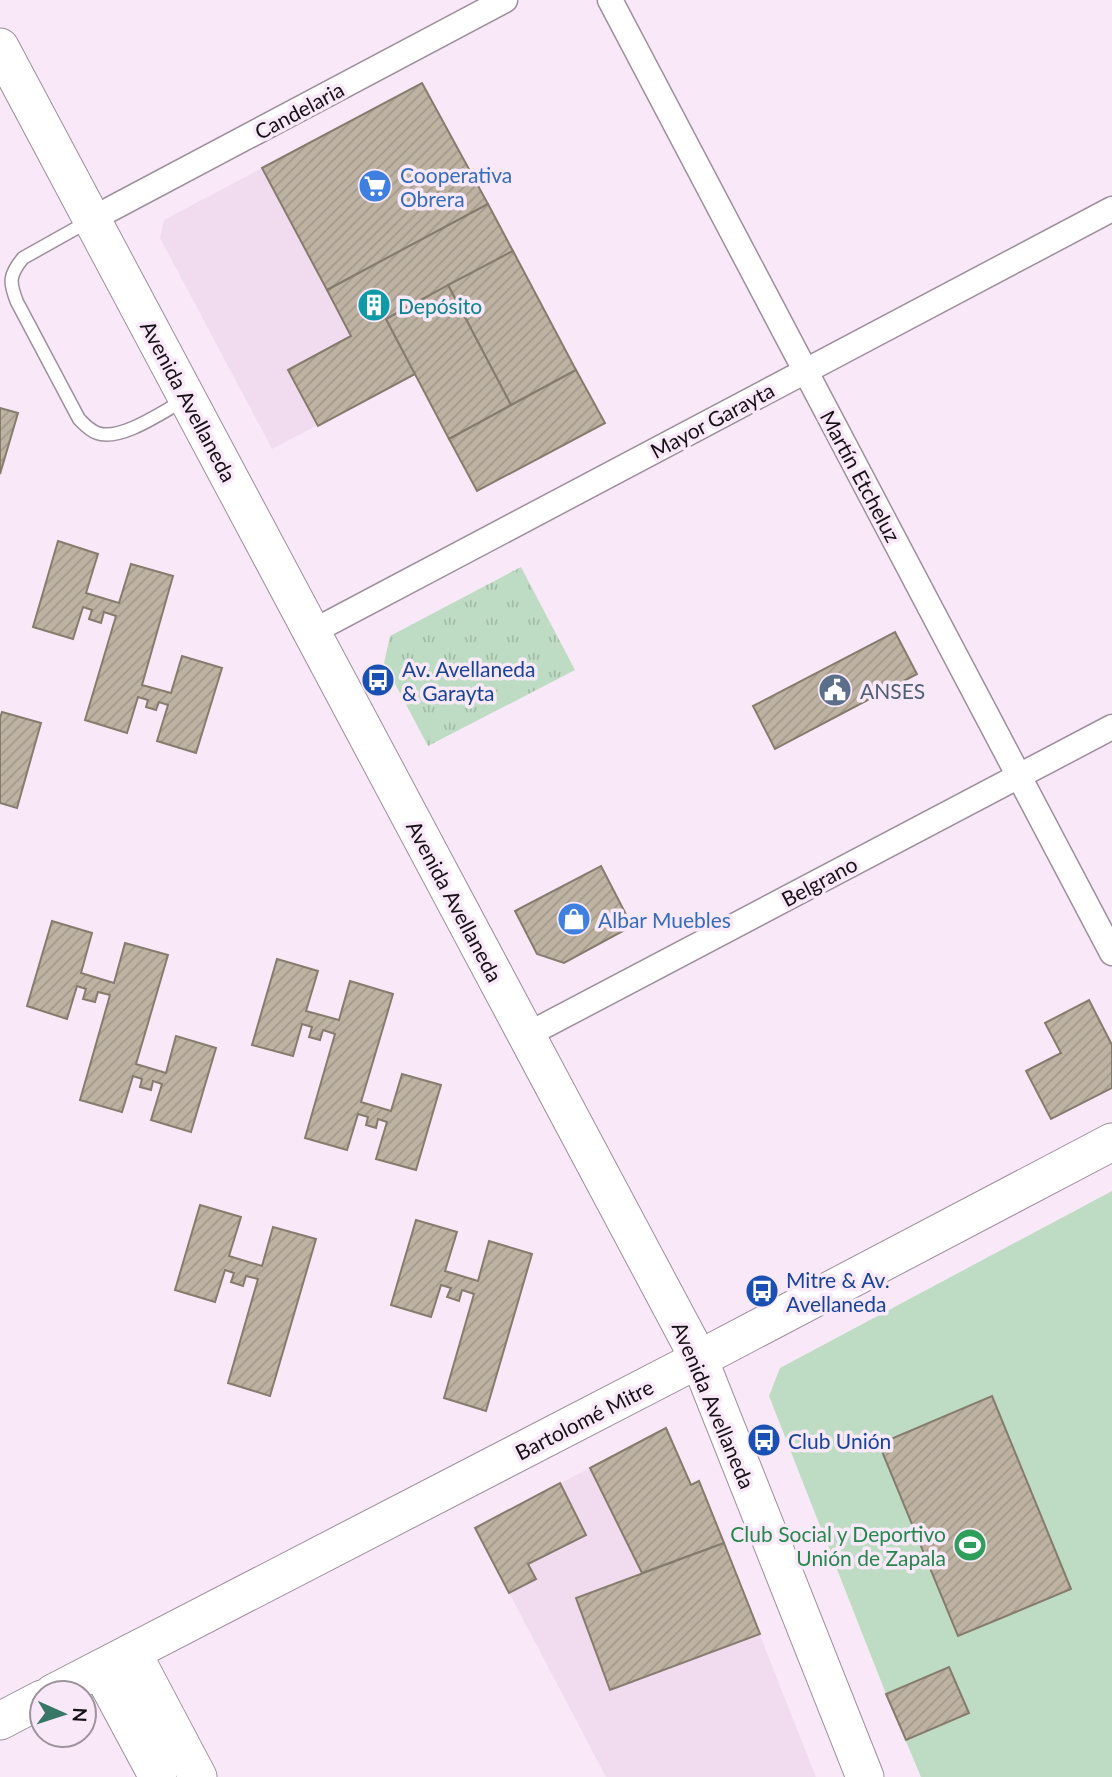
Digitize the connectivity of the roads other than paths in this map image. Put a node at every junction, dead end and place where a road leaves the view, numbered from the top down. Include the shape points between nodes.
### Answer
1 (505, 0) edge
2 (610, 0) edge
3 (0, 47) edge
4 (1112, 209) edge
5 (92, 219) junction
6 (806, 371) junction
7 (187, 398) junction
8 (312, 632) junction
9 (1112, 727) edge
10 (1019, 776) junction
11 (1112, 953) edge
12 (527, 1035) junction
13 (1112, 1142) edge
14 (699, 1360) junction
15 (116, 1661) junction
16 (81, 1679) edge
17 (28, 1706) edge
18 (0, 1721) edge
19 (158, 1777) edge
20 (198, 1777) edge
21 (864, 1777) edge

1 - 5 street, Candelaria
2 - 6 street, Martín Etcheluz
3 - 5 main road, Avenida Avellaneda
4 - 6 street, Mayor Garayta
5 - 7 main road, Avenida Avellaneda
5 - 7 lane via 23,258 11,278 17,302 79,419 88,429 110,435
6 - 8 street, Mayor Garayta
6 - 10 street, Martín Etcheluz
7 - 8 main road, Avenida Avellaneda
8 - 12 main road, Avenida Avellaneda
9 - 10 street, Belgrano
10 - 11 street, Martín Etcheluz
10 - 12 street, Belgrano
12 - 14 main road, Avenida Avellaneda
13 - 14 main road, Bartolomé Mitre
14 - 15 main road, Bartolomé Mitre
14 - 21 main road, Avenida Avellaneda
15 - 16 main road, Bartolomé Mitre
15 - 19 main road
15 - 20 main road
17 - 18 main road

